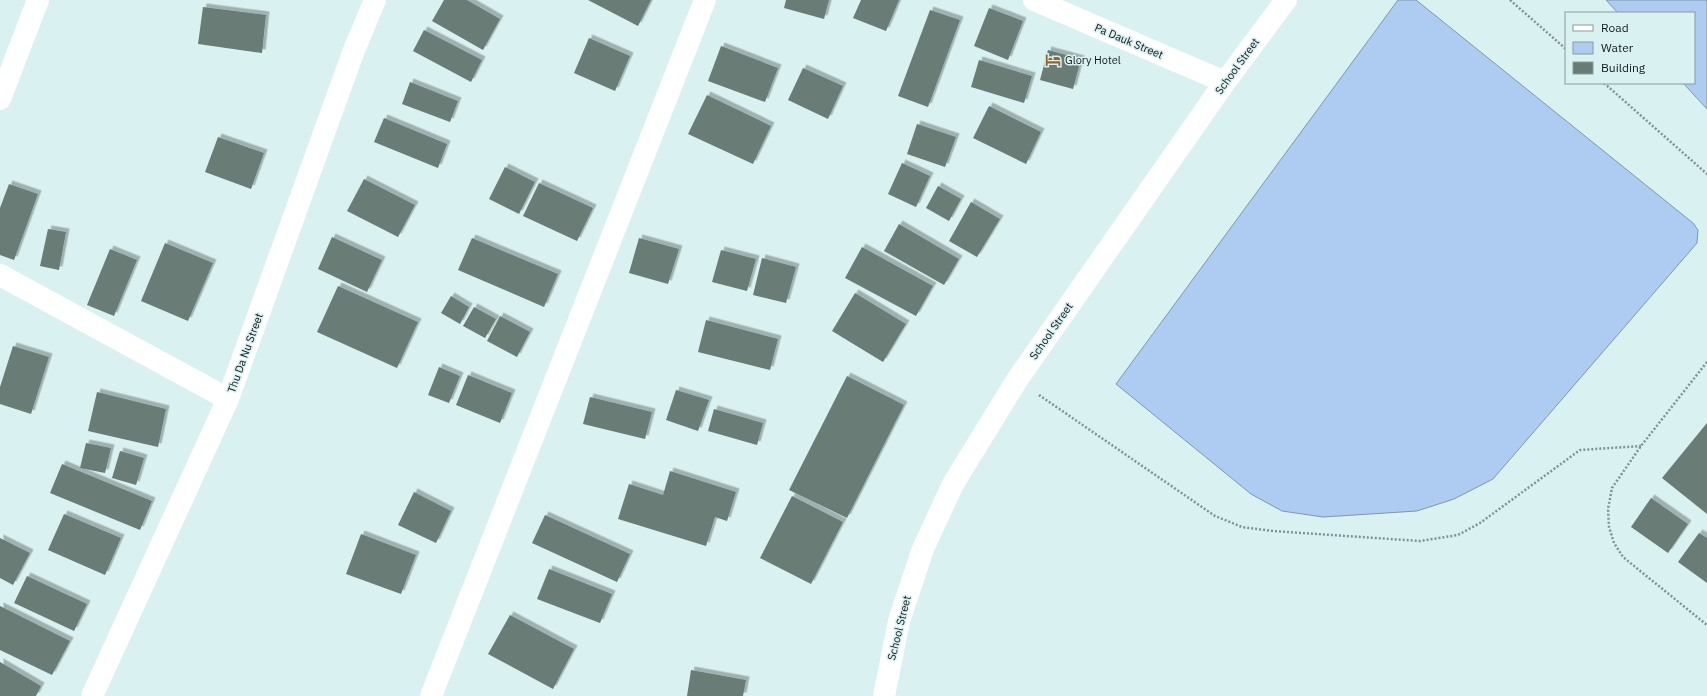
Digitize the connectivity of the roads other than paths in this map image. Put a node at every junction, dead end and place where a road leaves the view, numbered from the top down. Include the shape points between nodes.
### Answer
1 (38, 0) edge
2 (375, 0) edge
3 (705, 0) edge
4 (1034, 0) edge
5 (1286, 0) edge
6 (1225, 82) junction
7 (0, 99) edge
8 (0, 275) edge
9 (228, 400) junction
10 (92, 696) edge
11 (431, 696) edge
12 (884, 696) edge

1 - 7 street
2 - 9 street, Thu Da Nu Street via 354,50
3 - 11 street
4 - 6 street, Pa Dauk Street
5 - 6 street, School Street
6 - 12 street, School Street via 1017,380 953,484 923,549 899,620
8 - 9 street
9 - 10 street, Thu Da Nu Street

